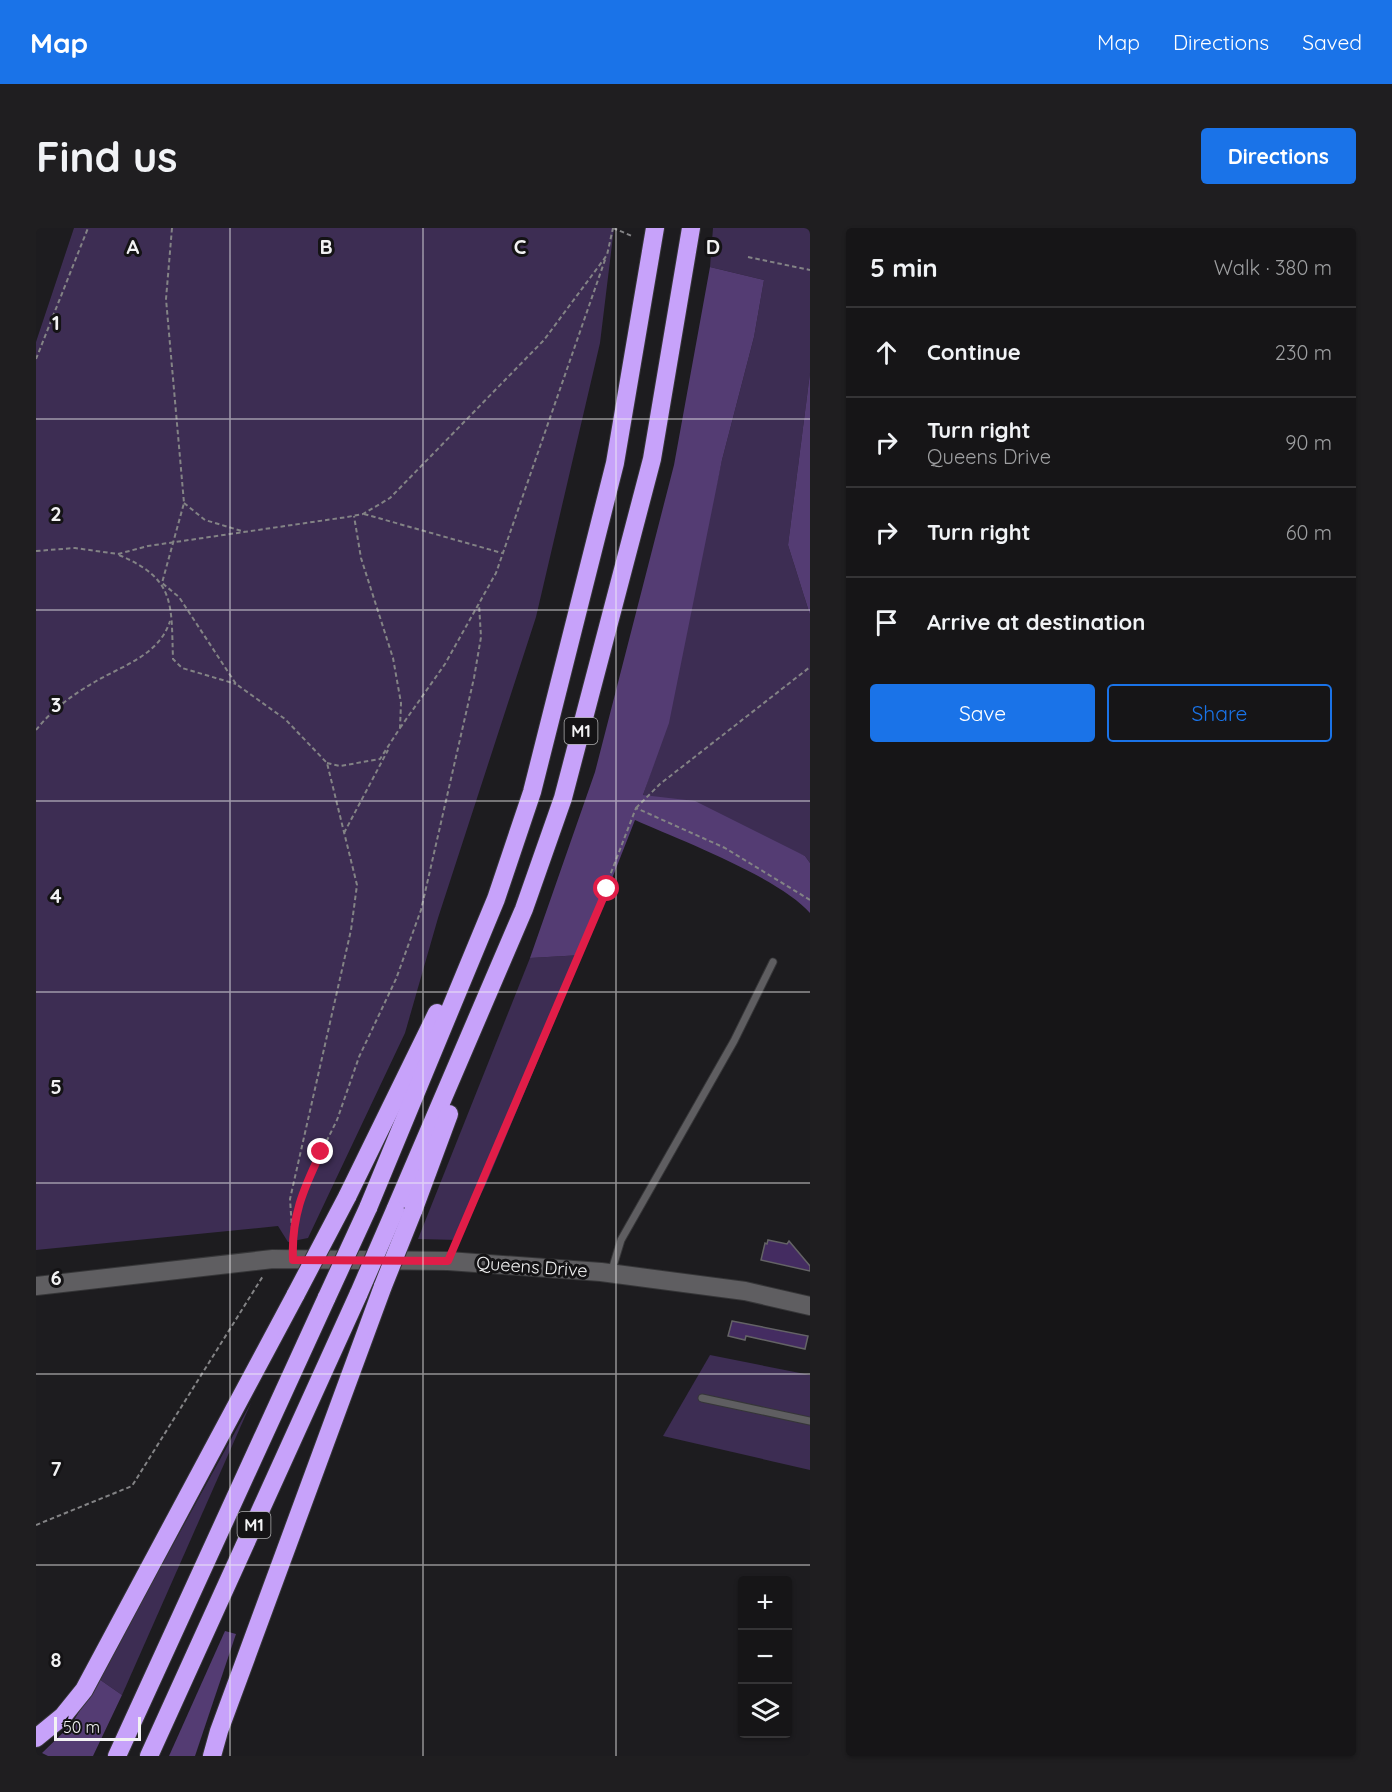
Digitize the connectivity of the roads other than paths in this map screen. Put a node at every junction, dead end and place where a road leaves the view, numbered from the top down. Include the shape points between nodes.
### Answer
1 (655, 228) edge
2 (691, 228) edge
3 (496, 899) junction
4 (773, 962) dead end
5 (404, 1210) junction
6 (612, 1273) junction
7 (36, 1286) edge
8 (810, 1306) edge
9 (702, 1398) dead end
10 (810, 1421) edge
11 (36, 1738) edge
12 (117, 1756) edge
13 (149, 1756) edge
14 (212, 1756) edge

1 - 3 highway, M1 via 615,463 531,792
2 - 5 highway, M1 via 652,459 563,798 524,909
3 - 11 highway, bridge via 347,1197 84,1690 63,1716
3 - 12 highway, M1, bridge via 368,1208
4 - 6 lane via 734,1041 621,1240
5 - 13 highway, M1, bridge via 359,1293
5 - 14 highway, bridge via 383,1286
6 - 7 street, Queens Drive via 448,1261 273,1259
6 - 8 street, Queens Drive via 745,1291
9 - 10 lane

